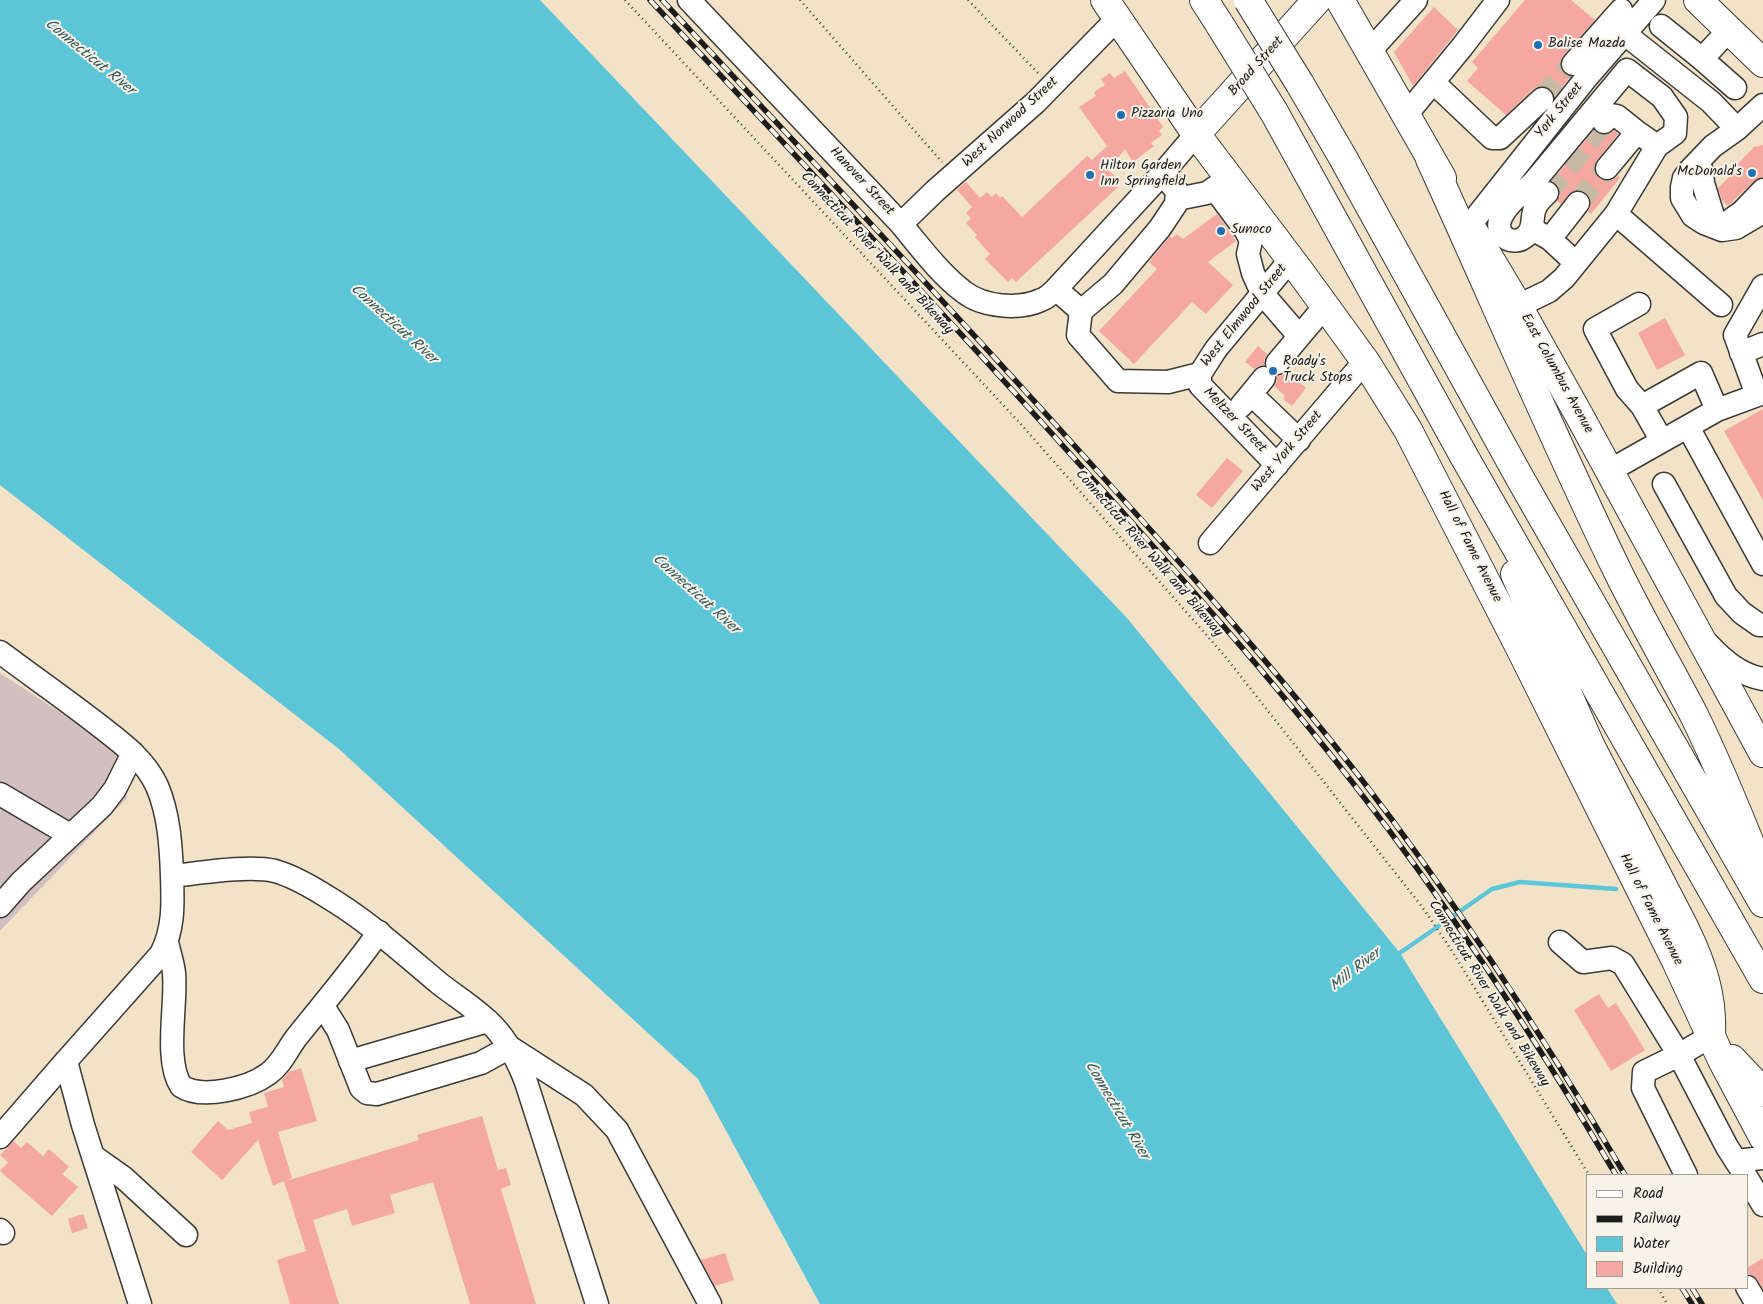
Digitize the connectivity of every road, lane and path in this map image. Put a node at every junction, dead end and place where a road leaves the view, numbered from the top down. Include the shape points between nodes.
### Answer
1 (625, 0) edge
2 (689, 0) edge
3 (800, 0) edge
4 (968, 0) edge
5 (1204, 0) edge
6 (1248, 0) edge
7 (1317, 0) edge
8 (1340, 0) edge
9 (1416, 0) edge
10 (1498, 0) edge
11 (1654, 0) edge
12 (1698, 0) edge
13 (1111, 9) edge
14 (1622, 16) edge
15 (1661, 26) dead end
16 (1729, 30) junction
17 (1370, 52) junction
18 (1608, 53) junction
19 (1702, 59) junction
20 (1763, 63) edge
21 (1573, 64) tunnel mouth
22 (1627, 70) junction
23 (1433, 82) junction
24 (1051, 86) junction
25 (1735, 88) dead end
26 (1542, 99) tunnel mouth
27 (1762, 108) edge
28 (1406, 115) junction
29 (1604, 122) dead end
30 (1734, 131) junction
31 (1636, 132) junction
32 (1196, 134) junction
33 (1657, 146) junction
34 (1430, 159) junction
35 (1607, 168) tunnel mouth
36 (1162, 174) junction
37 (954, 176) junction
38 (1221, 183) junction
39 (1763, 190) edge
40 (1547, 192) tunnel mouth
41 (1177, 199) junction
42 (1578, 203) tunnel mouth
43 (1763, 212) edge
44 (1616, 214) junction
45 (902, 224) junction
46 (1470, 225) junction
47 (1253, 226) junction
48 (1541, 234) junction
49 (1291, 260) junction
50 (1576, 263) junction
51 (1763, 286) edge
52 (1056, 289) junction
53 (1262, 293) junction
54 (1639, 304) dead end
55 (1325, 306) junction
56 (1518, 306) junction
57 (1721, 306) dead end
58 (1081, 311) junction
59 (1299, 336) junction
60 (1763, 344) edge
61 (1742, 353) junction
62 (1365, 362) junction
63 (1200, 374) junction
64 (1264, 378) junction
65 (1760, 394) edge
66 (1642, 406) junction
67 (1717, 410) junction
68 (1231, 417) junction
69 (1688, 427) junction
70 (1299, 440) junction
71 (1662, 441) junction
72 (1466, 458) junction
73 (1277, 465) junction
74 (1609, 471) junction
75 (1664, 484) dead end
76 (1210, 543) dead end
77 (1763, 564) edge
78 (1763, 625) edge
79 (1697, 632) junction
80 (0, 652) edge
81 (1763, 679) edge
82 (133, 753) junction
83 (1763, 754) edge
84 (0, 794) edge
85 (70, 835) junction
86 (172, 876) junction
87 (1763, 877) edge
88 (1763, 904) edge
89 (0, 906) edge
90 (379, 932) junction
91 (167, 942) junction
92 (1560, 942) dead end
93 (1763, 979) edge
94 (322, 1006) junction
95 (488, 1021) junction
96 (1711, 1036) junction
97 (510, 1047) junction
98 (1679, 1055) junction
99 (66, 1061) junction
100 (350, 1061) junction
101 (1763, 1092) edge
102 (0, 1136) edge
103 (1763, 1137) edge
104 (93, 1156) junction
105 (1763, 1158) edge
106 (1742, 1171) edge
107 (1588, 1174) edge
108 (1686, 1174) edge
109 (1748, 1181) edge
110 (1763, 1205) edge
111 (186, 1235) dead end
112 (1659, 1289) edge
113 (1748, 1289) edge
114 (140, 1304) edge
115 (597, 1304) edge
116 (710, 1304) edge
117 (1667, 1304) edge
118 (1757, 1304) edge

1 - 107 path, Connecticut River Walk and Bikeway via 1019,422 1224,655 1423,908
2 - 45 street, Hanover Street
3 - 37 path
4 - 24 path
5 - 72 main road, bridge via 1274,112
6 - 88 main road, bridge via 1347,164 1516,471
7 - 32 main road, Broad Street
8 - 17 main road, East Columbus Avenue
9 - 17 street
10 - 23 street
11 - 14 street, York Street
12 - 16 main road
13 - 24 street, West Norwood Street
13 - 32 main road, Hall of Fame Avenue
14 - 18 street, York Street
14 - 21 street
14 - 30 street via 1711,102
15 - 19 street
16 - 19 street
16 - 20 main road
17 - 28 main road, East Columbus Avenue
18 - 22 street
18 - 46 street, York Street
19 - 25 street
22 - 33 street via 1662,97 1676,117 1675,133
22 - 48 street via 1499,222 1503,237 1510,240
23 - 26 street via 1492,138 1500,138
23 - 28 street
24 - 37 street, West Norwood Street
27 - 30 street
28 - 34 main road, East Columbus Avenue
29 - 31 street via 1611,115 1617,116
30 - 39 street via 1691,184 1693,199 1701,211 1723,220 1742,212
30 - 43 street via 1713,146 1690,170 1684,178 1682,198 1693,216 1722,230 1736,228
31 - 33 street
31 - 35 street
32 - 36 street, Hanover Street
32 - 38 main road, Hall of Fame Avenue
33 - 44 street
34 - 46 main road, East Columbus Avenue
34 - 87 main road via 1618,572 1710,751
36 - 41 street via 1177,191
36 - 52 street, Hanover Street
37 - 45 street, West Norwood Street
38 - 41 street via 1207,193
38 - 47 main road, Hall of Fame Avenue
40 - 48 street via 1535,207
41 - 58 street via 1160,228 1113,284
42 - 48 street
44 - 50 street
44 - 57 street
45 - 52 street, Hanover Street via 965,294 986,303 1022,306 1042,300
46 - 56 main road, East Columbus Avenue
47 - 49 main road, Hall of Fame Avenue
47 - 53 street via 1248,254
48 - 50 street
49 - 53 street, West Elmwood Street
49 - 55 main road, Hall of Fame Avenue
50 - 56 street via 1549,291
51 - 61 street via 1735,334
52 - 58 street
53 - 59 street
53 - 63 street, West Elmwood Street via 1216,348
54 - 66 street via 1595,329 1627,389
55 - 59 street
55 - 62 main road, Hall of Fame Avenue
56 - 74 main road, East Columbus Avenue
58 - 63 street via 1078,334 1118,381 1168,382
59 - 64 street
60 - 61 street
61 - 65 street
62 - 70 street, West York Street
62 - 96 main road, Hall of Fame Avenue via 1395,406 1430,470
63 - 68 street, Meltzer Street via 1200,385
64 - 68 street
64 - 70 street
65 - 67 street
66 - 67 street via 1701,373
66 - 71 street
67 - 69 street
68 - 73 street, Meltzer Street
69 - 71 street
69 - 77 street
70 - 73 street, West York Street
71 - 74 street
72 - 93 main road
72 - 96 main road via 1577,719 1699,958 1708,986
73 - 76 street, West York Street
74 - 79 main road, East Columbus Avenue
75 - 78 street via 1726,596 1742,613
79 - 81 street via 1719,656 1737,669
79 - 83 main road, East Columbus Avenue
80 - 82 street
82 - 85 street via 115,789 102,806
82 - 86 street via 149,772 162,799
84 - 85 street
85 - 89 street
86 - 90 street via 222,871 273,871 315,888
86 - 91 street via 172,913
90 - 94 street
90 - 95 street
91 - 94 street via 174,973 173,1062 178,1082 186,1090 199,1093 219,1091 246,1085 265,1076 279,1063
91 - 99 street via 155,962
92 - 98 street via 1583,962 1612,958 1623,964
94 - 100 street via 338,1030
95 - 97 street
95 - 100 street
96 - 98 street
96 - 101 main road
96 - 103 main road, Hall of Fame Avenue
97 - 100 street via 481,1063 377,1094 367,1094 361,1088
97 - 115 street via 533,1103
97 - 116 street via 584,1095 617,1130
98 - 106 street
98 - 108 street via 1644,1072 1644,1088
99 - 102 street
99 - 104 street
104 - 111 street via 124,1178
104 - 114 street
105 - 106 street
109 - 110 street
112 - 117 path
113 - 118 street

